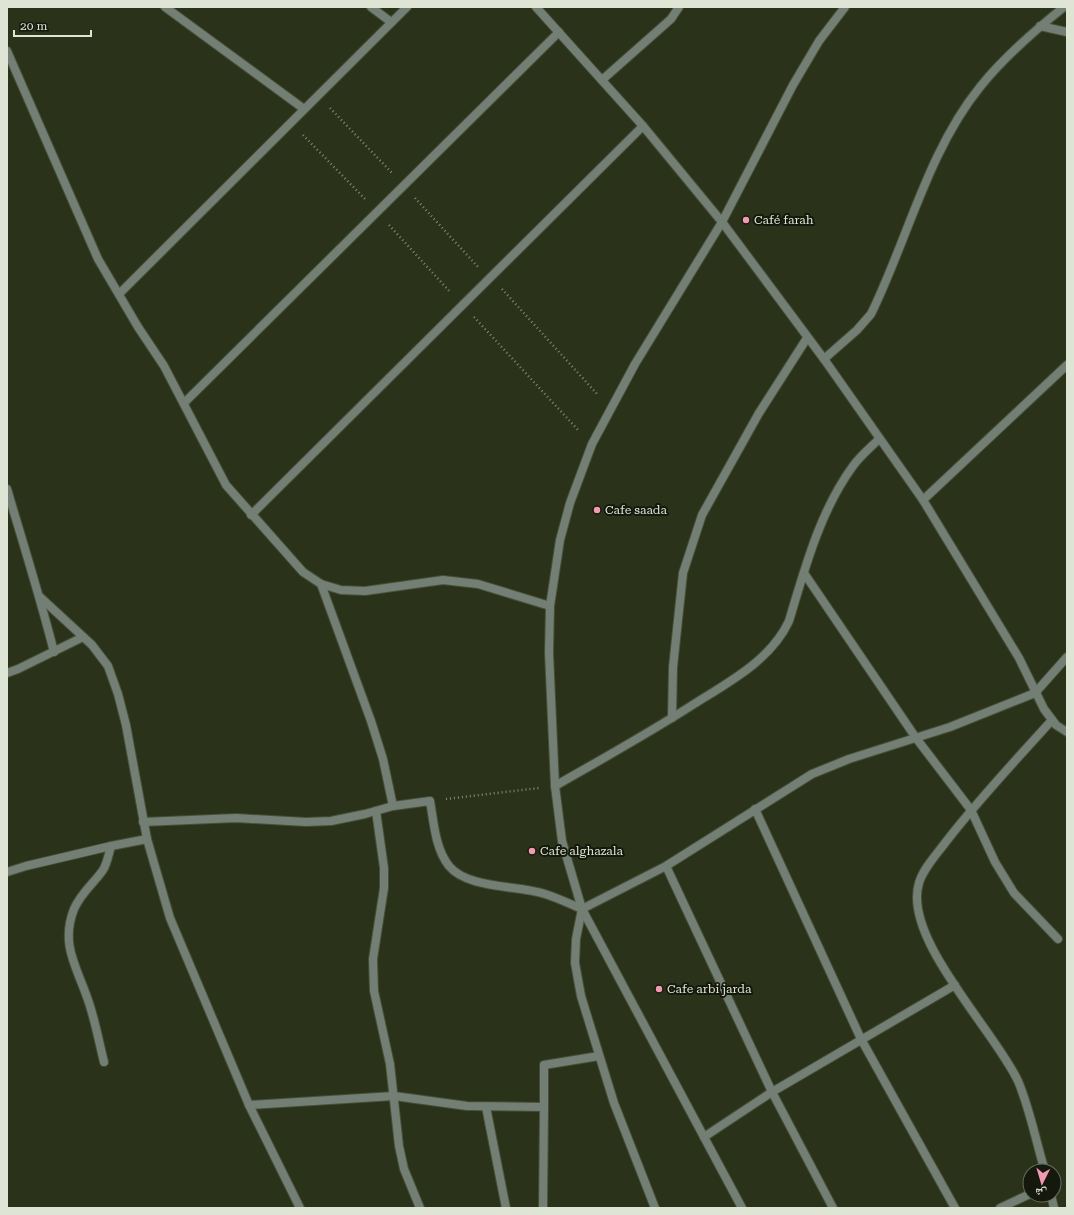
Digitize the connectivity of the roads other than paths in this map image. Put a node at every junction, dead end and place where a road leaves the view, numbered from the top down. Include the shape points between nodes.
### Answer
1 (165, 7) edge
2 (371, 7) edge
3 (407, 7) edge
4 (536, 7) edge
5 (680, 7) edge
6 (845, 7) edge
7 (1064, 7) edge
8 (391, 22) junction
9 (1040, 26) junction
10 (559, 32) junction
11 (1067, 32) edge
12 (7, 51) edge
13 (602, 80) junction
14 (304, 109) junction
15 (644, 126) junction
16 (722, 222) junction
17 (119, 294) junction
18 (806, 338) junction
19 (824, 359) junction
20 (1067, 365) edge
21 (184, 403) junction
22 (879, 439) junction
23 (7, 489) edge
24 (923, 500) junction
25 (251, 515) junction
26 (804, 573) junction
27 (321, 584) junction
28 (40, 597) junction
29 (550, 606) junction
30 (83, 637) junction
31 (54, 652) junction
32 (1067, 657) edge
33 (7, 673) edge
34 (1035, 693) junction
35 (672, 718) junction
36 (1052, 720) junction
37 (1067, 732) edge
38 (916, 738) junction
39 (555, 786) junction
40 (393, 806) junction
41 (755, 809) junction
42 (971, 810) junction
43 (376, 811) junction
44 (143, 822) junction
45 (147, 839) junction
46 (110, 846) junction
47 (666, 866) junction
48 (7, 872) edge
49 (582, 909) junction
50 (1058, 939) dead end
51 (955, 985) junction
52 (861, 1039) junction
53 (599, 1056) junction
54 (104, 1062) dead end
55 (772, 1092) junction
56 (394, 1096) junction
57 (249, 1105) junction
58 (486, 1107) junction
59 (544, 1108) junction
60 (704, 1136) junction
61 (1043, 1163) edge
62 (1022, 1198) edge
63 (300, 1208) edge
64 (420, 1208) edge
65 (506, 1208) edge
66 (543, 1208) edge
67 (655, 1208) edge
68 (742, 1208) edge
69 (833, 1208) edge
70 (955, 1208) edge
71 (1000, 1208) edge

1 - 14 street
2 - 8 street
3 - 8 street
4 - 10 street
5 - 13 street via 671,19
6 - 16 street via 819,41 793,85
7 - 9 street
8 - 14 street
9 - 11 street
9 - 19 street via 985,81 968,104 927,181 871,314
10 - 13 street
10 - 21 street
12 - 17 street via 98,259
13 - 15 street
14 - 17 street
15 - 16 street
15 - 25 street
16 - 18 street
16 - 29 street via 635,364 592,444 570,503 560,540
17 - 21 street
18 - 19 street
18 - 35 street via 758,413 702,515 683,573 673,667
19 - 22 street
20 - 24 street
21 - 25 street via 226,485
22 - 24 street
22 - 26 street via 854,465 836,493 821,522
23 - 28 street
24 - 34 street via 1019,658
25 - 27 street via 303,572
26 - 35 street via 786,628 762,656 733,679
26 - 38 street
27 - 29 street via 341,590 365,591 443,580 478,584
27 - 40 street via 371,721 383,759
28 - 30 street
28 - 31 street
29 - 39 street via 549,653
30 - 31 street
30 - 44 street via 108,666 118,694
31 - 33 street
32 - 34 street
34 - 36 street
34 - 38 street
35 - 39 street
36 - 37 street
36 - 42 street
38 - 41 street via 849,759 812,774
38 - 42 street
39 - 49 street via 562,841
40 - 43 street
40 - 49 street via 430,801 440,847 448,864 457,873 476,881 545,894
41 - 47 street
41 - 52 street
42 - 50 street via 995,862 1014,893
42 - 51 street via 929,864 919,883 916,900 922,925 936,956
43 - 44 street via 343,819 306,822 236,818
43 - 56 street via 384,868 384,888 372,975 386,1039
44 - 45 street
45 - 46 street
45 - 57 street via 170,918
46 - 48 street
46 - 54 street via 104,868 79,898 69,928 72,959 88,999
47 - 49 street
47 - 55 street
49 - 53 street via 574,963
49 - 60 street
51 - 52 street
51 - 61 street via 1018,1082
52 - 55 street
52 - 70 street
53 - 59 street via 544,1065
53 - 67 street via 614,1103
55 - 60 street
55 - 69 street
56 - 57 street
56 - 58 street
56 - 64 street via 405,1177
57 - 63 street
58 - 59 street
58 - 65 street
59 - 66 street
60 - 68 street
62 - 71 street

